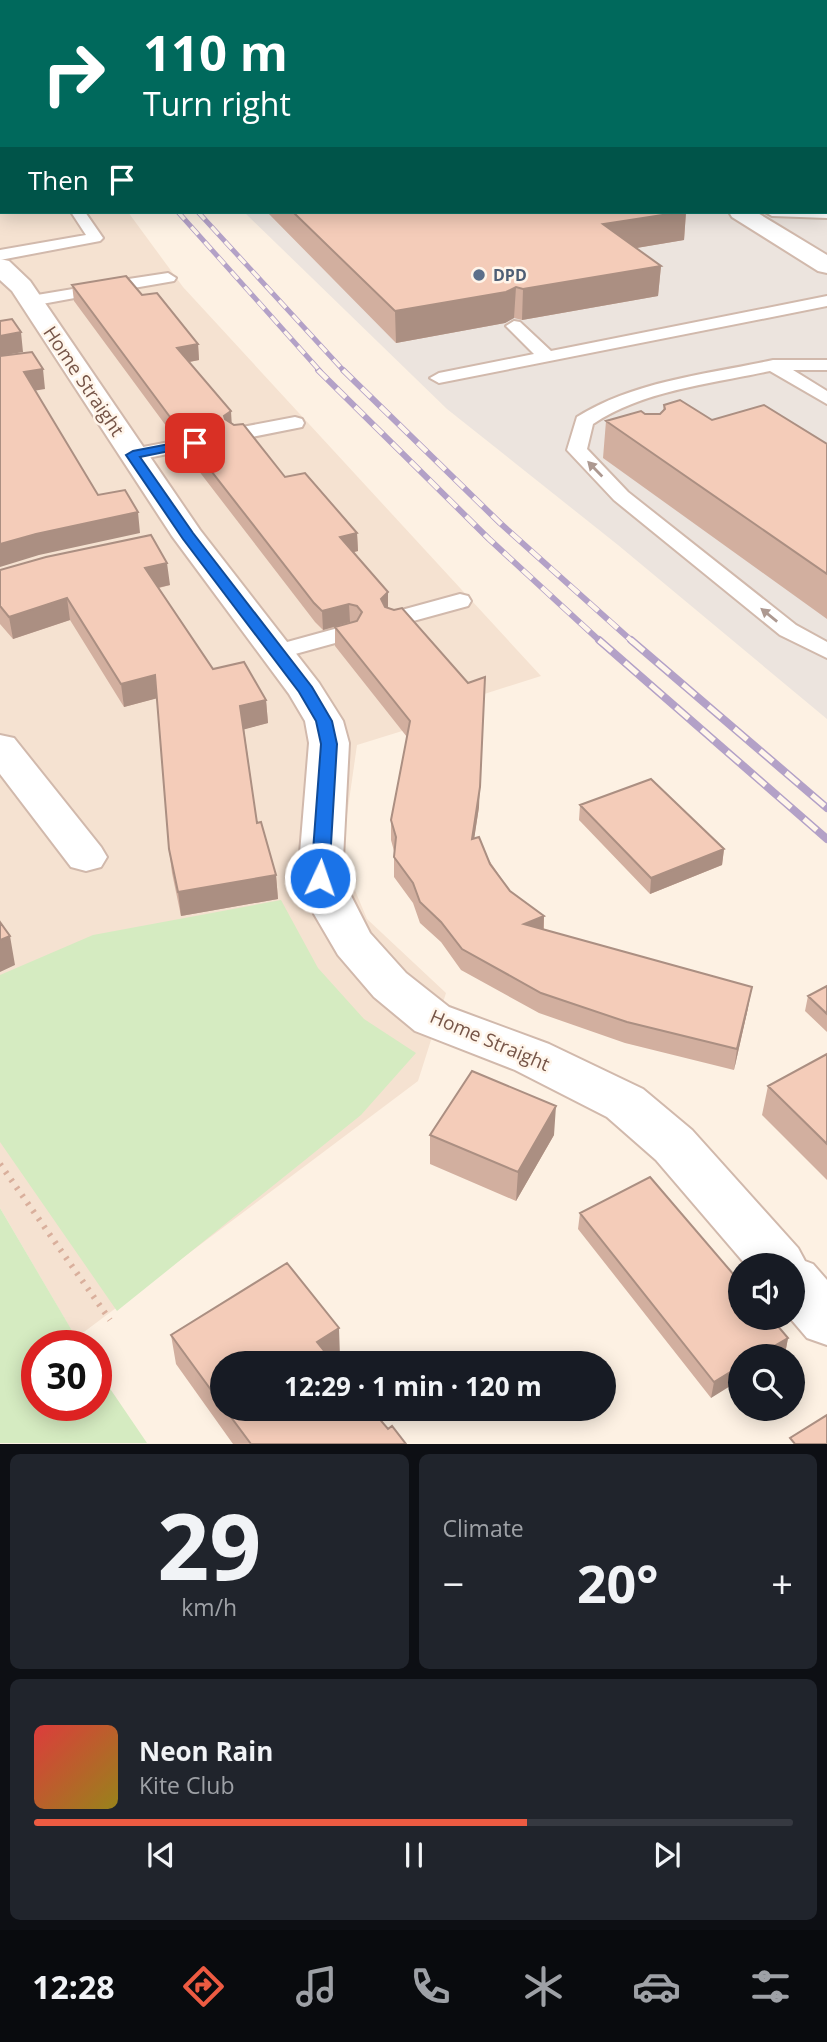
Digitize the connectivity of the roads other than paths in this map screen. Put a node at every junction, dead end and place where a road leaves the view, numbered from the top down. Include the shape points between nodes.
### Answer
1 (79, 214) edge
2 (743, 214) edge
3 (0, 255) edge
4 (0, 266) edge
5 (827, 266) edge
6 (168, 278) dead end
7 (122, 285) edge
8 (85, 292) edge
9 (31, 301) junction
10 (827, 301) edge
11 (514, 326) dead end
12 (547, 356) junction
13 (773, 365) junction
14 (827, 365) edge
15 (439, 378) dead end
16 (827, 399) edge
17 (609, 405) junction
18 (625, 421) edge
19 (295, 423) dead end
20 (237, 434) edge
21 (195, 443) edge
22 (133, 455) junction
23 (460, 601) dead end
24 (395, 619) edge
25 (349, 632) edge
26 (827, 651) edge
27 (276, 652) junction
28 (0, 747) edge
29 (86, 856) dead end
30 (768, 1253) edge
31 (805, 1295) edge
32 (827, 1320) edge

1 - 3 lane via 95,238
2 - 5 street
4 - 9 street, Home Straight
6 - 7 lane
8 - 9 lane
9 - 22 street, Home Straight via 56,357
10 - 12 lane
11 - 12 lane
12 - 15 lane
13 - 14 lane
13 - 16 lane
13 - 17 lane
17 - 18 lane
26 -> 17 lane via 778,622 621,496 577,450 584,421
19 - 20 lane
21 - 22 lane
22 - 27 street, Home Straight via 174,539
23 - 24 lane
25 - 27 lane
27 - 30 street, Home Straight via 324,721 329,744 320,878 354,944 390,985 432,1018 532,1057 625,1103 674,1145
28 - 29 street
31 - 32 street

